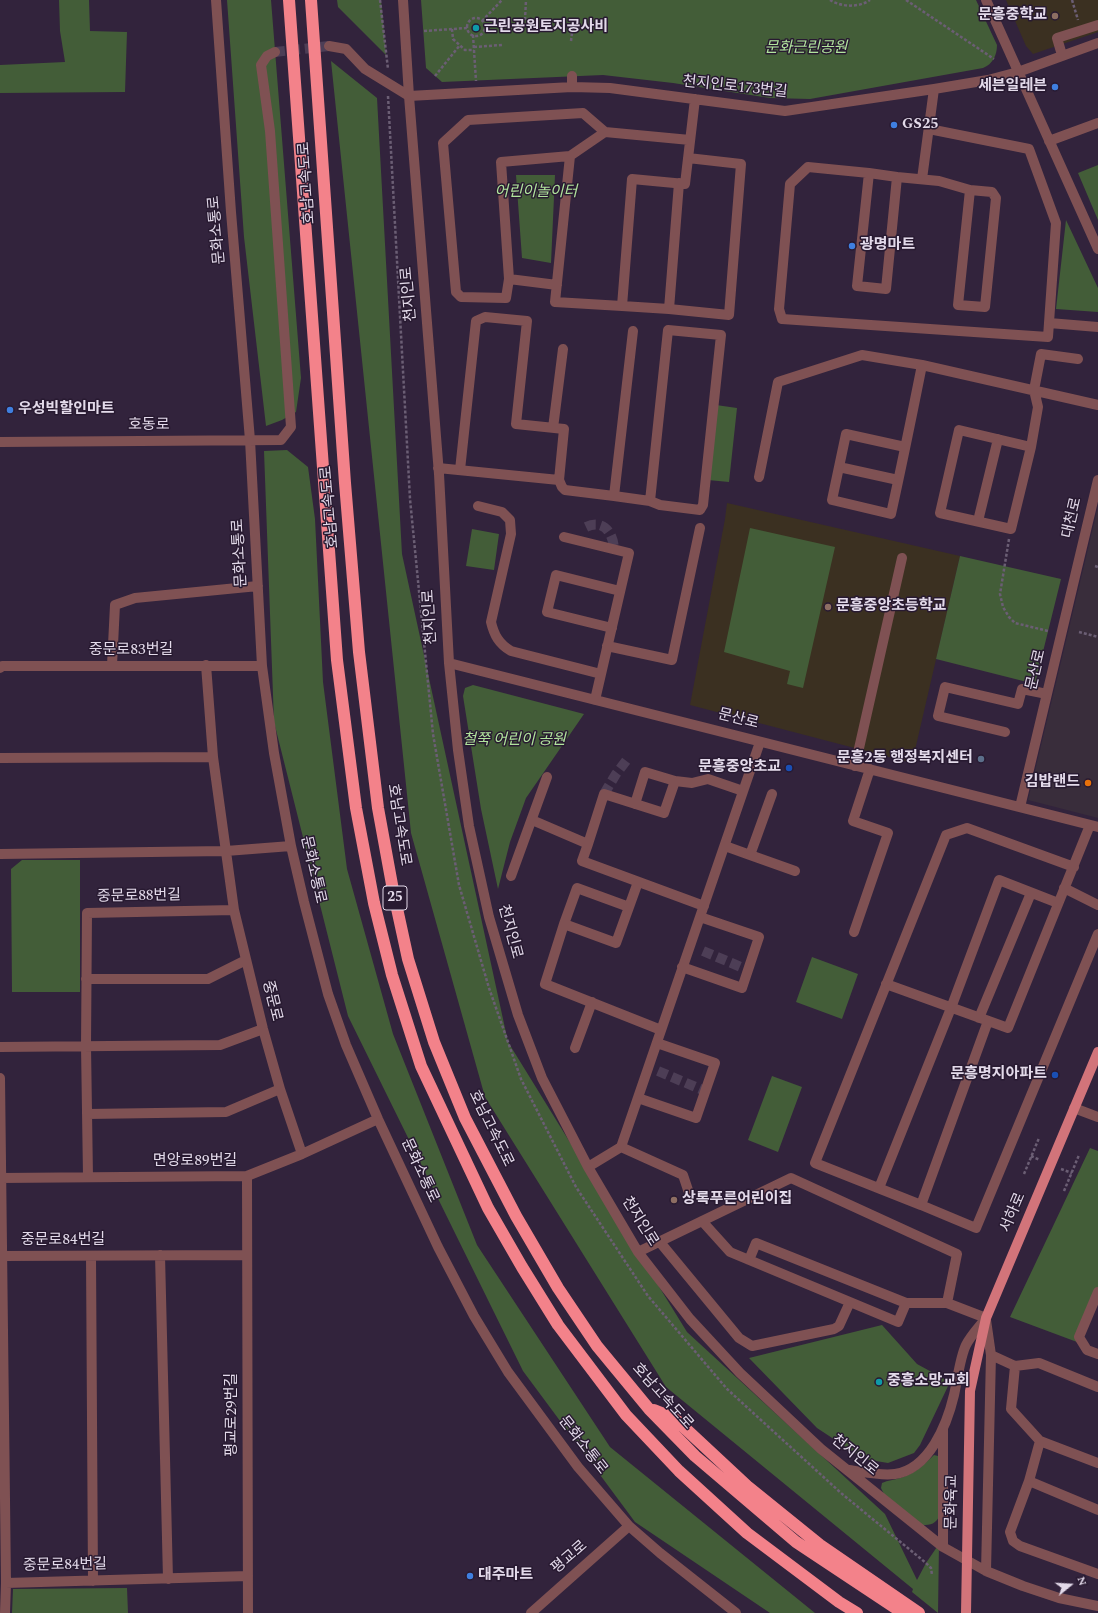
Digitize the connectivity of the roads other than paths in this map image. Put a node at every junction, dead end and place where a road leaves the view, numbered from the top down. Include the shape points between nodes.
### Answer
1 (216, 0) edge
2 (289, 0) edge
3 (311, 0) edge
4 (403, 0) edge
5 (986, 0) edge
6 (1098, 25) edge
7 (1098, 43) edge
8 (330, 46) tunnel mouth
9 (275, 52) tunnel mouth
10 (1062, 55) junction
11 (1018, 72) junction
12 (572, 76) dead end
13 (572, 87) junction
14 (934, 89) junction
15 (409, 96) junction
16 (695, 99) junction
17 (1098, 123) edge
18 (929, 129) junction
19 (605, 132) junction
20 (690, 140) junction
21 (1048, 141) junction
22 (570, 156) junction
23 (688, 158) junction
24 (869, 173) junction
25 (897, 177) junction
26 (922, 180) junction
27 (679, 183) junction
28 (970, 190) junction
29 (1094, 234) edge
30 (1098, 249) edge
31 (509, 279) junction
32 (557, 285) junction
33 (622, 306) junction
34 (669, 309) junction
35 (1049, 323) junction
36 (1098, 327) edge
37 (633, 331) dead end
38 (563, 349) dead end
39 (1078, 359) dead end
40 (922, 365) junction
41 (1034, 390) junction
42 (1098, 405) edge
43 (553, 428) junction
44 (998, 439) junction
45 (250, 440) junction
46 (0, 442) edge
47 (905, 447) junction
48 (1031, 447) junction
49 (839, 466) junction
50 (438, 468) junction
51 (460, 470) junction
52 (759, 477) dead end
53 (559, 480) junction
54 (898, 480) junction
55 (1098, 480) edge
56 (614, 496) junction
57 (650, 501) junction
58 (478, 506) dead end
59 (978, 521) junction
60 (700, 528) dead end
61 (564, 537) dead end
62 (902, 558) dead end
63 (1078, 563) joint
64 (258, 586) junction
65 (620, 591) junction
66 (612, 628) junction
67 (607, 646) junction
68 (449, 663) junction
69 (112, 666) junction
70 (206, 666) junction
71 (262, 666) junction
72 (0, 668) edge
73 (601, 674) junction
74 (1047, 694) junction
75 (595, 700) junction
76 (1005, 732) dead end
77 (760, 742) junction
78 (213, 757) junction
79 (0, 758) edge
80 (856, 766) junction
81 (870, 769) junction
82 (548, 777) dead end
83 (675, 781) junction
84 (744, 791) junction
85 (772, 794) dead end
86 (635, 804) junction
87 (1020, 807) junction
88 (532, 820) junction
89 (1094, 826) edge
90 (588, 844) junction
91 (291, 846) junction
92 (725, 846) junction
93 (226, 851) junction
94 (0, 854) edge
95 (750, 855) junction
96 (1074, 866) junction
97 (795, 871) dead end
98 (511, 876) dead end
99 (638, 882) junction
100 (1064, 888) junction
101 (1031, 893) junction
102 (1058, 903) junction
103 (1098, 904) edge
104 (704, 906) junction
105 (629, 907) junction
106 (234, 910) junction
107 (700, 917) junction
108 (564, 924) junction
109 (854, 932) dead end
110 (1098, 934) edge
111 (246, 960) junction
112 (682, 967) junction
113 (86, 979) junction
114 (886, 984) junction
115 (592, 1002) junction
116 (951, 1008) junction
117 (984, 1020) junction
118 (263, 1029) junction
119 (661, 1030) junction
120 (657, 1043) junction
121 (86, 1046) junction
122 (0, 1047) edge
123 (575, 1048) dead end
124 (1098, 1052) edge
125 (0, 1078) edge
126 (280, 1089) junction
127 (638, 1098) junction
128 (1074, 1108) junction
129 (87, 1114) junction
130 (1098, 1117) edge
131 (378, 1119) junction
132 (621, 1147) junction
133 (302, 1154) junction
134 (588, 1167) junction
135 (247, 1176) junction
136 (88, 1177) junction
137 (1, 1178) edge
138 (879, 1188) junction
139 (688, 1190) dead end
140 (921, 1205) junction
141 (702, 1221) junction
142 (659, 1241) junction
143 (638, 1252) junction
144 (160, 1255) junction
145 (247, 1255) junction
146 (2, 1256) junction
147 (91, 1256) junction
148 (749, 1260) junction
149 (1098, 1292) edge
150 (850, 1302) junction
151 (906, 1303) junction
152 (947, 1303) junction
153 (986, 1318) junction
154 (1098, 1354) edge
155 (991, 1355) junction
156 (1015, 1366) junction
157 (1098, 1387) edge
158 (970, 1391) joint
159 (2, 1408) edge
160 (650, 1409) junction
161 (943, 1428) junction
162 (1040, 1441) junction
163 (1098, 1463) edge
164 (849, 1470) junction
165 (1029, 1481) junction
166 (1098, 1510) edge
167 (629, 1526) junction
168 (943, 1547) junction
169 (986, 1571) junction
170 (1098, 1574) edge
171 (248, 1576) junction
172 (168, 1579) junction
173 (93, 1581) junction
174 (6, 1583) junction
175 (1098, 1606) edge
176 (5, 1613) edge
177 (248, 1613) edge
178 (531, 1613) edge
179 (736, 1613) edge
180 (857, 1613) edge
181 (903, 1613) edge
182 (919, 1613) edge
183 (966, 1613) edge

1 - 45 street, 문화소통로
2 - 180 highway, 호남고속도로 / 25 via 337,660 356,808 374,903 392,975 421,1066 488,1208 522,1267 558,1325 626,1415 679,1471 747,1533
3 - 160 highway, 호남고속도로 / 25 via 359,652 378,808 408,959 434,1042 465,1118 516,1216 558,1288 597,1346
4 - 15 street, 천지인로
5 - 11 street
6 - 10 street via 1057,38
7 - 10 street, 천지인로173번길
8 - 15 street via 346,50 365,69
9 - 45 street, 호동로 via 267,56 261,65 270,131 291,427 281,440
10 - 11 street, 천지인로173번길
11 - 14 street, 천지인로173번길
11 - 21 street
12 - 13 street
13 - 15 street, 천지인로173번길
13 - 16 street, 천지인로173번길 via 610,88
14 - 16 street, 천지인로173번길 via 785,111
14 - 18 street
15 - 50 street, 천지인로
16 - 20 street
17 - 21 street
18 - 26 street
18 - 35 street via 1029,149 1056,223
19 - 20 street
19 - 22 street
19 - 31 street via 583,113 468,120 443,143 456,292 461,297 506,298
20 - 23 street
21 - 29 street
22 - 31 street via 501,162
22 - 32 street
23 - 27 street via 685,184
23 - 34 street via 741,164 729,315
24 - 25 street
24 - 25 street via 857,286 886,289
24 - 35 street via 808,167 790,184 779,309 782,319 1048,337
25 - 26 street
26 - 28 street via 939,181
27 - 33 street via 632,179
27 - 34 street
28 - 28 street via 958,305 985,308 996,198 992,192
29 - 30 street
31 - 32 street
32 - 33 street via 555,302
33 - 34 street
35 - 36 street
37 - 56 street
38 - 43 street
39 - 41 street via 1041,354
40 - 41 street
40 - 47 street
40 - 52 street via 862,355 778,382
41 - 42 street
41 - 48 street via 1038,408
43 - 51 street via 516,424 527,321 485,317 476,322
43 - 53 street via 564,429
44 - 48 street
44 - 59 street
44 - 59 street via 959,430 940,513
45 - 46 street, 호동로
45 - 64 street, 문화소통로
47 - 49 street via 846,434
47 - 54 street
48 - 59 street via 1011,529
49 - 54 street
49 - 54 street via 832,500 891,514
50 - 51 street
50 - 68 street, 천지인로
51 - 53 street
53 - 56 street via 565,490
55 - 63 street, 대천로
56 - 57 street
57 - 57 street via 668,330 721,335 704,505 700,510 660,505
58 - 73 street via 502,512 510,520 511,534 491,622 494,634 503,647
60 - 67 street via 672,660
61 - 65 street via 629,553
62 - 80 street
63 - 74 street, 문산로
64 - 69 street via 135,598 115,605
64 - 71 street, 문화소통로
65 - 66 street
65 - 66 street via 556,575 547,612
66 - 67 street
67 - 73 street
68 - 75 street, 문산로
68 - 134 street, 천지인로 via 468,826 489,917 518,1015 535,1059 545,1084
69 - 70 street, 중문로83번길
69 - 72 street, 중문로83번길
70 - 71 street, 중문로83번길
70 - 78 street, 중문로
71 - 91 street, 문화소통로
73 - 75 street
74 - 76 street via 1022,689 1018,704 945,687 938,716
74 - 87 street, 문산로
75 - 77 street, 문산로
77 - 80 street, 문산로
77 - 84 street
78 - 79 street
78 - 93 street, 중문로
80 - 81 street, 문산로
81 - 87 street, 문산로
81 - 109 street via 853,821 888,833
82 - 88 street
83 - 84 street via 692,783 708,779
83 - 86 street via 664,813
83 - 86 street via 644,772
84 - 92 street
85 - 95 street
86 - 90 street via 604,794
87 - 89 street, 문산로
88 - 90 street
88 - 98 street
89 - 96 street
90 - 99 street via 582,861
91 - 93 street
91 - 131 street, 문화소통로 via 328,994 346,1045
92 - 95 street
92 - 104 street
93 - 94 street
93 - 106 street, 중문로
95 - 97 street
96 - 100 street
96 - 114 street via 967,828 946,835
99 - 104 street
99 - 105 street
100 - 102 street
100 - 103 street
101 - 102 street
101 - 116 street via 999,880
101 - 117 street
102 - 117 street via 1008,1028
104 - 107 street
105 - 108 street via 577,888
105 - 108 street via 616,943
106 - 111 street, 중문로
106 - 113 street, 중문로88번길 via 87,913
107 - 112 street
107 - 112 street via 759,937 742,988
108 - 115 street via 544,984
110 - 140 street via 976,1228
111 - 113 street via 208,979
111 - 118 street, 중문로
112 - 119 street
113 - 121 street, 중문로88번길
114 - 116 street
114 - 138 street via 815,1163
115 - 119 street
115 - 123 street
116 - 117 street
116 - 138 street
117 - 140 street
118 - 121 street via 220,1045
118 - 126 street, 중문로
119 - 120 street
120 - 127 street
120 - 127 street via 715,1063 696,1118
121 - 122 street
121 - 129 street, 중문로88번길
124 - 128 main road, 서하로
125 - 137 street, 중문로84번길
126 - 129 street via 226,1112
126 - 133 street, 중문로
127 - 132 street
128 - 130 street
128 - 153 main road, 서하로
129 - 136 street, 중문로88번길
131 - 133 street, 면앙로89번길
131 - 167 street, 문화소통로 via 438,1247 474,1316 505,1366 578,1467
132 - 134 street
132 - 139 street via 683,1175
133 - 135 street, 면앙로89번길
134 - 143 street, 천지인로
135 - 136 street, 면앙로89번길
135 - 145 street, 평교로29번길
136 - 137 street, 면앙로89번길
137 - 146 street, 중문로84번길
138 - 140 street
141 - 142 street
141 - 148 street via 730,1252
141 - 152 street via 791,1178 957,1254
142 - 143 street
142 - 150 street via 739,1338 752,1346 834,1329 839,1326
143 - 164 street, 천지인로 via 690,1319 740,1373 821,1449
144 - 145 street
144 - 147 street, 중문로84번길
144 - 172 street
145 - 171 street, 평교로29번길
146 - 147 street, 중문로84번길
146 - 159 street, 중문로84번길
147 - 173 street
148 - 150 street
148 - 151 street via 756,1243
149 - 154 street via 1079,1337 1087,1350
150 - 151 street via 898,1322
151 - 152 street
152 - 153 street
153 - 155 street
153 - 158 main road, 서하로
153 - 161 street via 966,1346
155 - 156 street
155 - 169 street
156 - 157 street via 1039,1363
156 - 162 street via 1011,1409
158 - 183 main road, 문화육교
159 - 174 street, 중문로84번길
160 - 181 highway, 호남고속도로 / 25 via 695,1456 796,1542
160 - 182 highway via 674,1418 747,1486 820,1545
161 - 164 street via 928,1454 916,1466 896,1474
161 - 168 street
162 - 163 street
162 - 165 street
164 - 168 street, 천지인로
165 - 166 street
165 - 170 street via 1010,1532 1013,1541 1020,1546
167 - 178 street, 평교로
167 - 179 street, 문화소통로 via 660,1554
168 - 169 street, 천지인로
169 - 175 street, 천지인로 via 1058,1598
171 - 172 street
171 - 177 street, 평교로29번길
172 - 173 street, 중문로84번길
173 - 174 street, 중문로84번길
174 - 176 street, 중문로84번길

